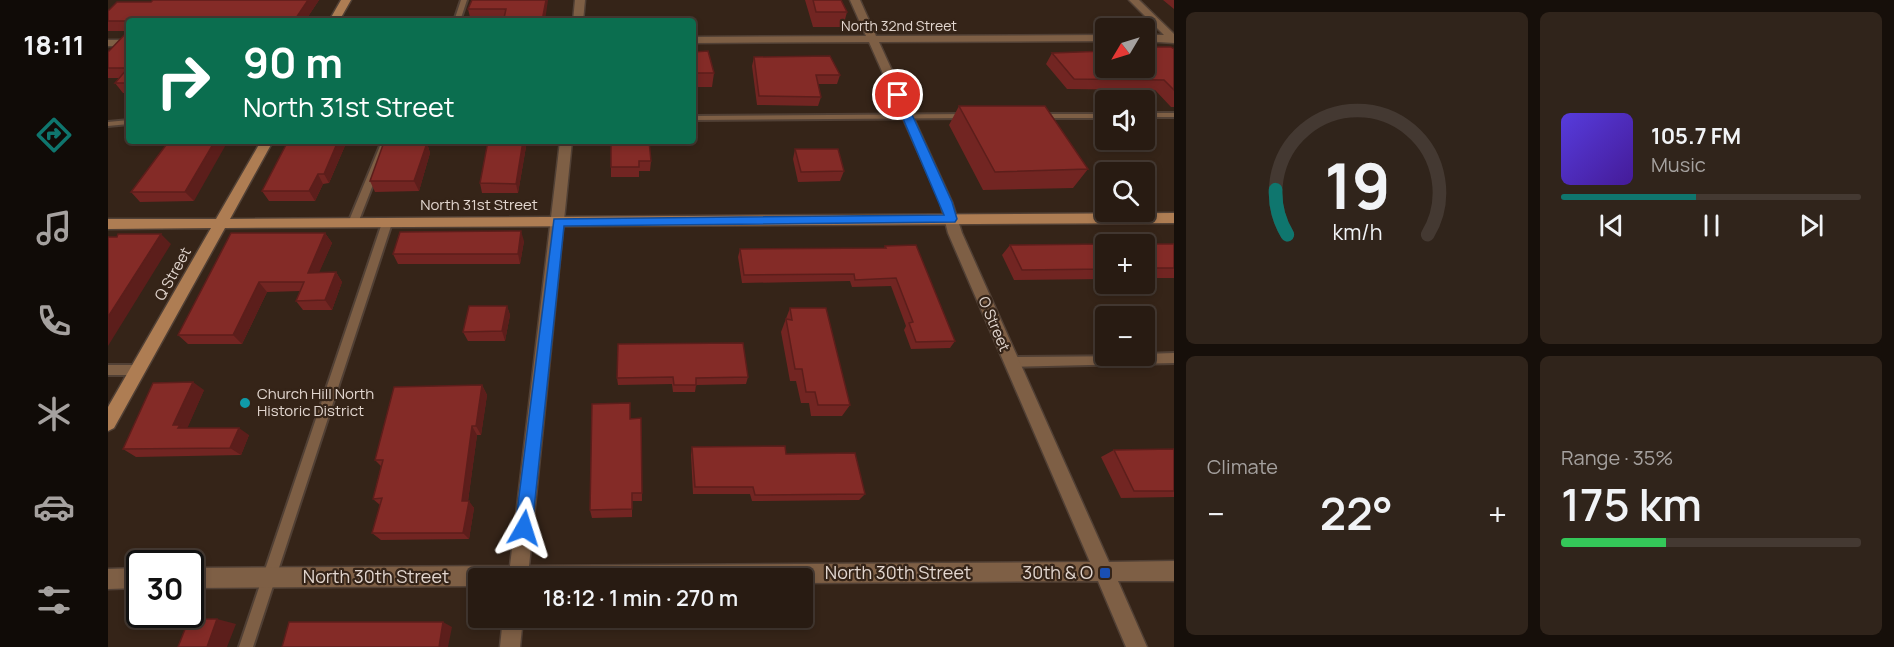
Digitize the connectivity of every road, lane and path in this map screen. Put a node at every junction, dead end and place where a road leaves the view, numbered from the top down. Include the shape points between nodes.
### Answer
1 (346, 0) edge
2 (464, 0) edge
3 (580, 0) edge
4 (855, 0) edge
5 (1134, 0) edge
6 (336, 18) edge
7 (458, 18) edge
8 (578, 18) edge
9 (1095, 38) edge
10 (1155, 38) edge
11 (1173, 38) edge
12 (873, 39) junction
13 (696, 40) edge
14 (108, 43) edge
15 (126, 43) edge
16 (1155, 115) edge
17 (1174, 115) edge
18 (982, 116) edge
19 (1027, 116) edge
20 (1095, 116) edge
21 (908, 117) junction
22 (696, 118) edge
23 (126, 123) edge
24 (108, 124) edge
25 (265, 144) edge
26 (385, 144) edge
27 (566, 144) edge
28 (1174, 218) edge
29 (951, 219) junction
30 (387, 222) junction
31 (558, 222) junction
32 (353, 223) junction
33 (108, 224) edge
34 (220, 224) junction
35 (1174, 358) edge
36 (1010, 362) junction
37 (108, 370) edge
38 (138, 370) junction
39 (108, 423) edge
40 (519, 568) edge
41 (1174, 571) edge
42 (1105, 573) junction
43 (813, 574) edge
44 (269, 577) junction
45 (126, 578) edge
46 (204, 578) edge
47 (468, 578) edge
48 (108, 579) edge
49 (512, 628) edge
50 (246, 647) edge
51 (510, 647) edge
52 (1137, 647) edge

1 - 6 street
2 - 7 lane
3 - 8 street
4 - 12 street, O Street
5 - 11 street
9 - 12 street, North 32nd Street
10 - 11 street
12 - 13 street, North 32nd Street
12 - 21 street, O Street
14 - 15 street
16 - 17 lane
18 - 21 lane
19 - 20 lane
21 - 22 lane
21 - 29 street, O Street
23 - 24 lane
25 - 34 street, Q Street
26 - 32 lane
27 - 31 street
28 - 29 street, North 31st Street
29 - 31 street, North 31st Street
29 - 36 street, O Street
30 - 31 street, North 31st Street
30 - 32 street, North 31st Street
30 - 44 lane
31 - 40 street
32 - 34 street, North 31st Street
33 - 34 street, North 31st Street
34 - 38 street, Q Street
35 - 36 lane
36 - 42 street, O Street
37 - 38 lane
38 - 39 street, Q Street
41 - 42 street, North 30th Street
42 - 43 street, North 30th Street
42 - 52 street, O Street
44 - 46 street, North 30th Street
44 - 47 street, North 30th Street
44 - 50 lane
45 - 48 street
49 - 51 street

